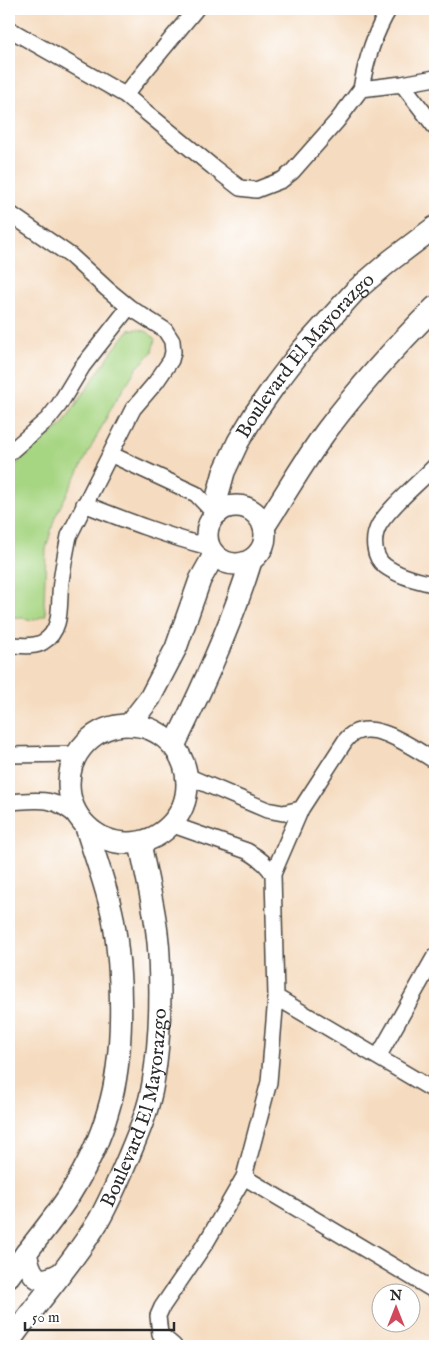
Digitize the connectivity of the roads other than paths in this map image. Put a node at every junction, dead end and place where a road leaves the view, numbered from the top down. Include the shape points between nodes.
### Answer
1 (196, 9) edge
2 (389, 9) edge
3 (9, 29) edge
4 (435, 78) edge
5 (402, 84) junction
6 (362, 89) junction
7 (125, 95) junction
8 (435, 127) edge
9 (9, 214) edge
10 (435, 226) edge
11 (129, 307) junction
12 (435, 307) edge
13 (9, 454) edge
14 (110, 454) junction
15 (435, 466) edge
16 (84, 504) junction
17 (217, 513) junction
18 (264, 527) junction
19 (212, 551) junction
20 (251, 561) junction
21 (435, 585) edge
22 (9, 645) edge
23 (129, 725) junction
24 (174, 746) junction
25 (77, 754) junction
26 (9, 756) edge
27 (435, 761) edge
28 (188, 776) junction
29 (9, 802) edge
30 (301, 809) junction
31 (82, 823) junction
32 (173, 824) junction
33 (140, 843) junction
34 (273, 874) junction
35 (435, 956) edge
36 (276, 997) junction
37 (378, 1057) junction
38 (435, 1091) edge
39 (244, 1177) junction
40 (26, 1253) junction
41 (61, 1273) junction
42 (9, 1276) edge
43 (435, 1291) edge
44 (9, 1342) edge
45 (174, 1346) edge

1 - 7 street
2 - 6 street via 366,60
3 - 7 street
4 - 5 street
5 - 6 street
5 - 8 street
6 - 7 street via 292,172 282,180 256,190 240,188
9 - 11 street via 71,256
10 - 17 street, Boulevard El Mayorazgo via 355,291 275,384 251,420 224,472
11 - 13 street via 82,367 48,419
11 - 14 street via 165,330 172,341 173,352 164,370 133,409
12 - 18 street via 359,388 325,432
14 - 16 street
14 - 17 street via 196,494
15 - 21 street via 379,525 374,549 380,562 400,575
16 - 19 street
16 - 22 street via 64,557 60,608 52,634 43,642
17 - 18 street via 237,506 246,508 254,512
17 - 19 street via 208,528 207,537
18 - 20 street via 266,537 263,546
19 - 20 street via 222,561 231,564
19 - 23 street via 176,648 150,698
20 - 24 street via 216,653
23 - 24 street via 161,735
23 - 25 street via 99,732
24 - 28 street
25 - 26 street
25 - 31 street via 69,775 69,790
27 - 30 street via 391,736 360,730 348,736
28 - 30 street via 267,810 283,813
28 - 32 street via 188,794
29 - 31 street via 56,802
30 - 34 street
31 - 33 street via 102,838 121,844
31 - 40 street, Boulevard El Mayorazgo via 113,918 121,985 115,1082 101,1132 85,1166 70,1194
32 - 33 street via 158,836
32 - 34 street via 247,851 266,864
33 - 41 street, Boulevard El Mayorazgo via 159,954 159,1020 153,1085 112,1196
34 - 36 street
35 - 37 street
36 - 37 street
36 - 39 street via 269,1082
37 - 38 street
39 - 43 street
39 - 45 street via 158,1316 160,1334
40 - 41 street via 32,1274 41,1280
40 - 42 street, Boulevard El Mayorazgo
41 - 44 street, Boulevard El Mayorazgo

